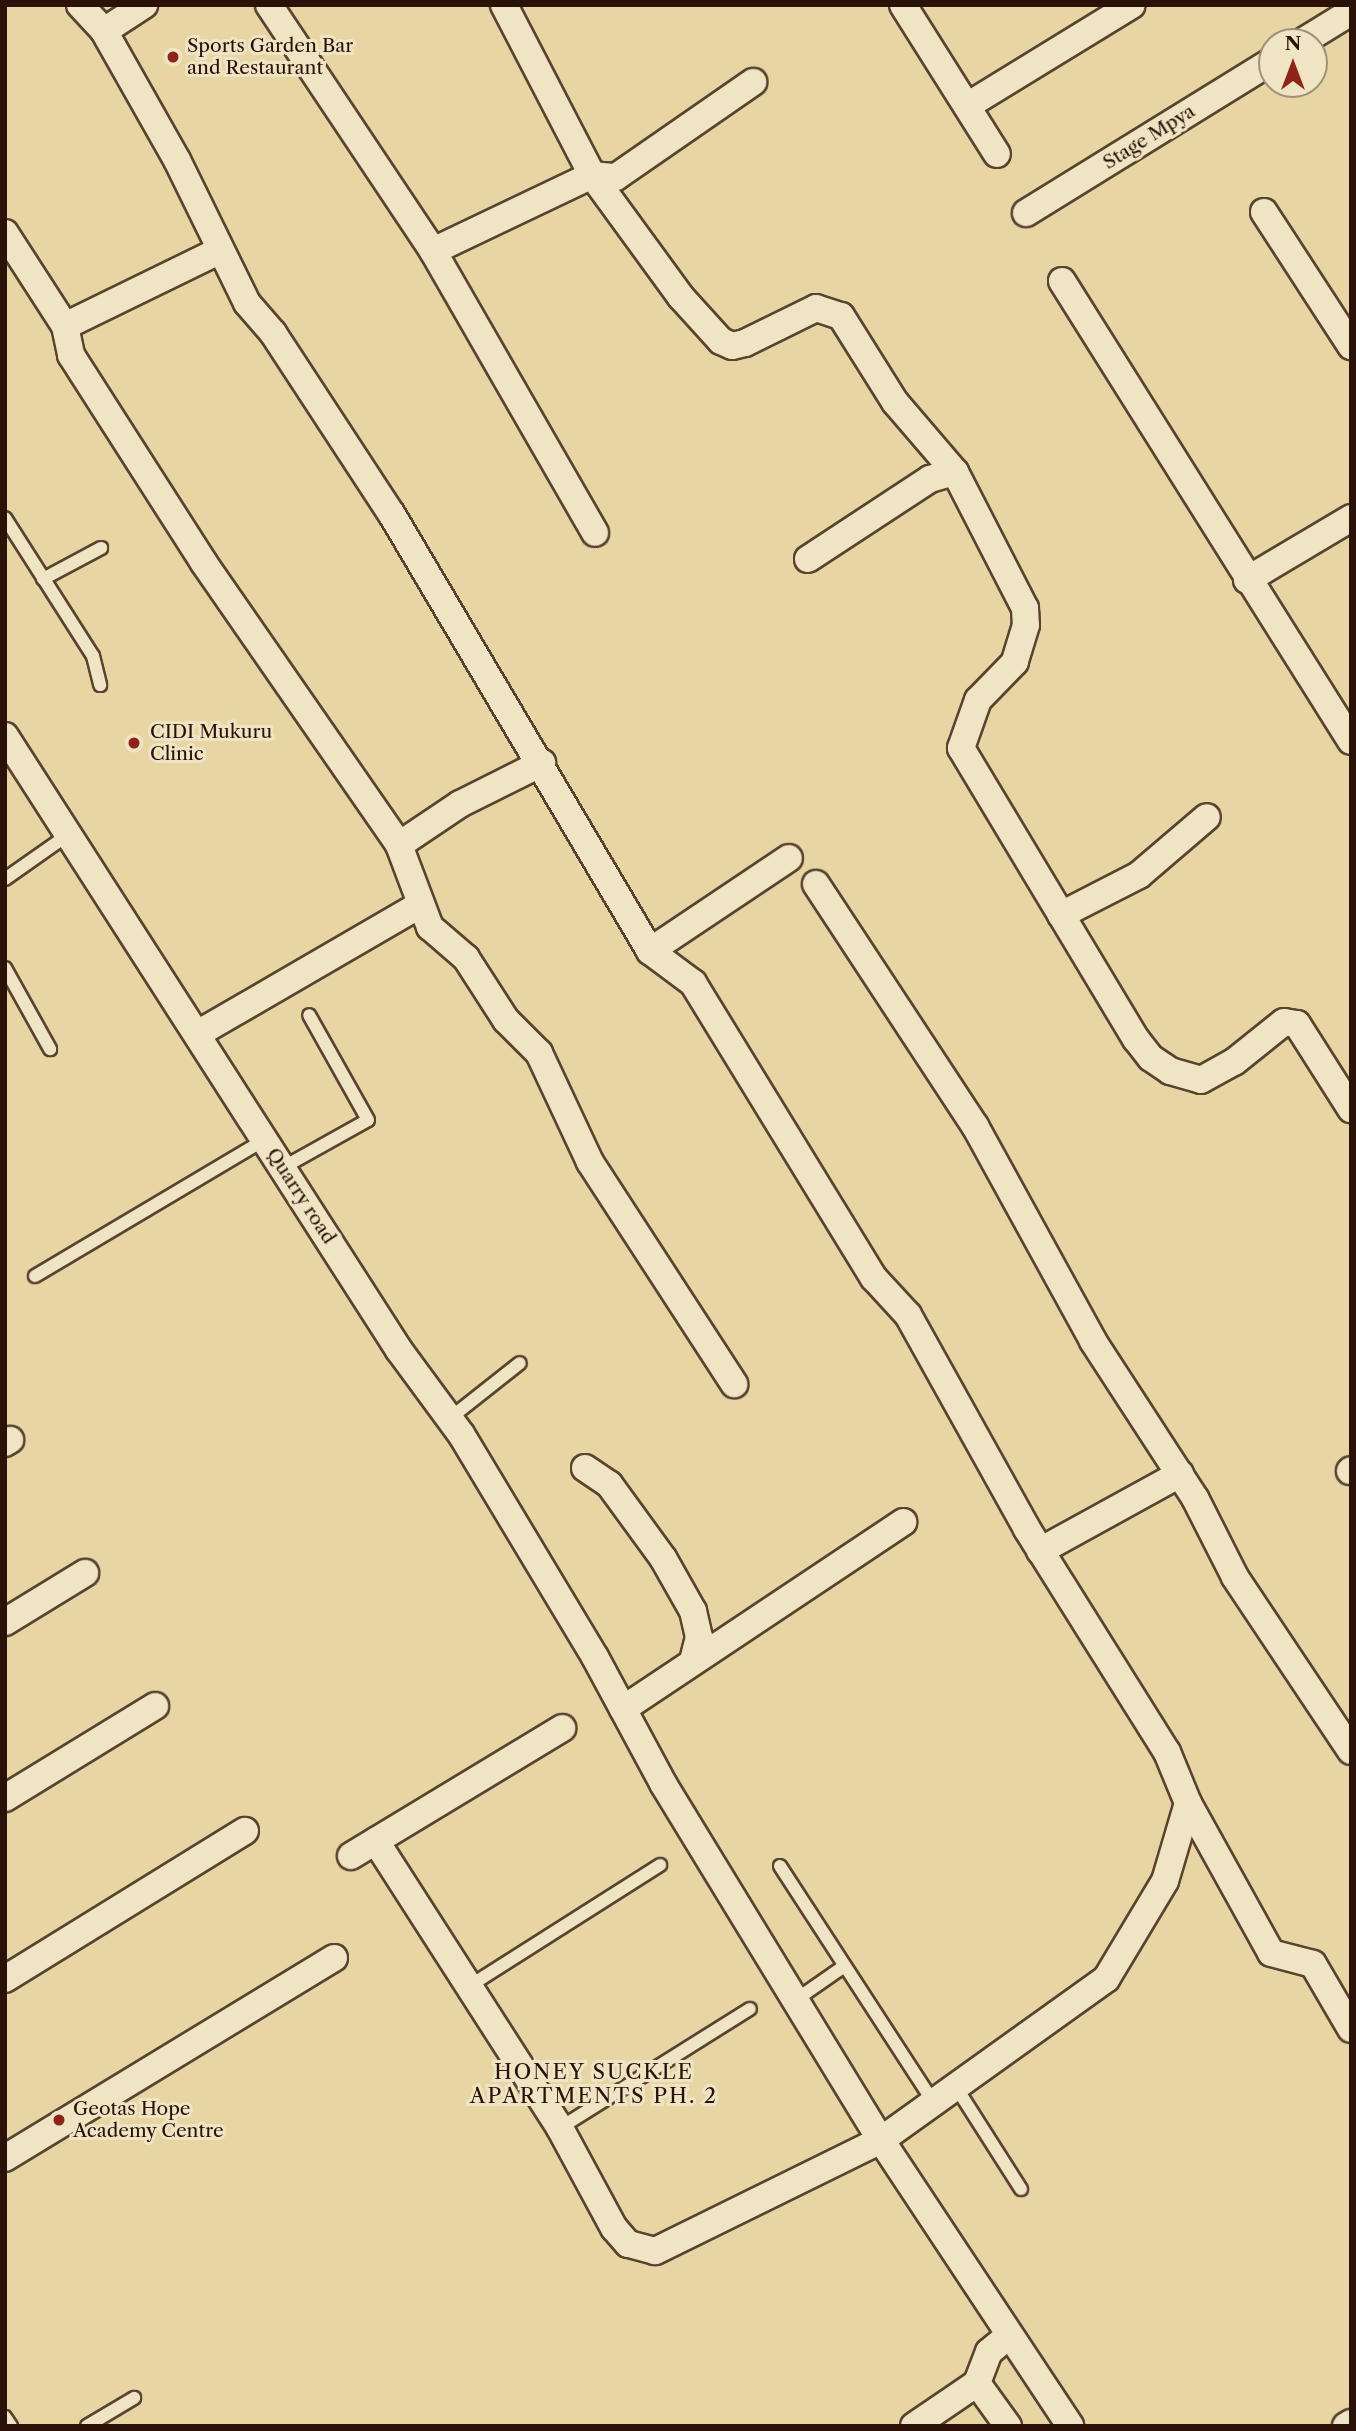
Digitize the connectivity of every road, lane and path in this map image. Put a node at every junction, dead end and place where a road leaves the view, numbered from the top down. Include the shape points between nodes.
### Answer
1 (79, 5) edge
2 (144, 5) edge
3 (269, 5) edge
4 (503, 5) edge
5 (903, 5) edge
6 (1132, 5) edge
7 (1351, 12) edge
8 (1325, 28) edge
9 (104, 31) junction
10 (1258, 70) edge
11 (753, 82) dead end
12 (967, 106) junction
13 (997, 154) dead end
14 (592, 175) junction
15 (1264, 212) dead end
16 (1026, 213) dead end
17 (5, 233) edge
18 (219, 251) junction
19 (433, 251) junction
20 (1062, 281) dead end
21 (65, 327) junction
22 (1351, 346) edge
23 (955, 472) junction
24 (5, 518) edge
25 (1351, 518) edge
26 (595, 533) dead end
27 (101, 548) dead end
28 (808, 559) dead end
29 (43, 579) junction
30 (1247, 580) junction
31 (100, 685) dead end
32 (5, 736) edge
33 (1351, 741) edge
34 (542, 763) junction
35 (1207, 817) dead end
36 (69, 835) junction
37 (399, 845) junction
38 (789, 858) dead end
39 (5, 879) edge
40 (816, 884) dead end
41 (418, 905) junction
42 (1061, 915) junction
43 (650, 951) junction
44 (5, 968) edge
45 (309, 1015) dead end
46 (199, 1032) junction
47 (50, 1049) dead end
48 (1351, 1110) edge
49 (264, 1140) junction
50 (282, 1169) junction
51 (36, 1276) dead end
52 (520, 1363) dead end
53 (734, 1384) dead end
54 (448, 1419) junction
55 (586, 1468) dead end
56 (1180, 1474) junction
57 (903, 1522) dead end
58 (1040, 1551) junction
59 (85, 1573) dead end
60 (5, 1622) edge
61 (693, 1661) junction
62 (155, 1706) dead end
63 (623, 1709) junction
64 (562, 1728) dead end
65 (1351, 1751) edge
66 (5, 1798) edge
67 (1188, 1802) junction
68 (245, 1831) dead end
69 (376, 1841) junction
70 (351, 1856) dead end
71 (660, 1865) dead end
72 (780, 1866) dead end
73 (334, 1958) dead end
74 (843, 1966) junction
75 (5, 1979) edge
76 (471, 1985) junction
77 (797, 2000) junction
78 (751, 2009) dead end
79 (1351, 2029) edge
80 (956, 2087) junction
81 (934, 2103) junction
82 (560, 2128) junction
83 (881, 2140) junction
84 (5, 2158) edge
85 (1021, 2189) dead end
86 (1008, 2336) junction
87 (977, 2383) junction
88 (134, 2398) dead end
89 (5, 2417) edge
90 (1351, 2423) edge
91 (11, 2426) edge
92 (87, 2426) edge
93 (914, 2426) edge
94 (1008, 2426) edge
95 (1069, 2426) edge
96 (1346, 2426) edge

1 - 9 street
2 - 9 street
3 - 19 street
4 - 14 street
5 - 12 street
6 - 12 street
7 - 8 street
9 - 18 street via 177,160
10 - 16 street, Stage Mpya
11 - 14 street via 616,177
12 - 13 street
14 - 19 street
14 - 23 street via 681,297 721,341 732,346 745,343 816,308 841,316 895,401
15 - 22 street
17 - 21 street
18 - 21 street
18 - 34 street via 247,303 261,324 274,333 391,513
19 - 26 street
20 - 30 street
21 - 37 street via 71,355 204,563
23 - 28 street via 930,479
23 - 42 street via 1025,608 1026,625 1015,663 978,700 961,748
24 - 29 lane
25 - 30 street
27 - 29 lane
29 - 31 lane via 93,656
30 - 33 street
32 - 36 street, Quarry road
34 - 37 street via 460,804
34 - 43 street
35 - 42 street via 1139,875
36 - 39 lane
36 - 46 street, Quarry road
37 - 41 street
38 - 43 street
40 - 56 street via 975,1126 1093,1341
41 - 46 street
41 - 53 street via 430,928 466,958 506,1020 539,1053 590,1162
42 - 48 street via 1136,1040 1160,1065 1201,1080 1234,1062 1284,1022 1297,1024
43 - 58 street via 693,984 874,1278 908,1315 962,1419
44 - 47 lane
45 - 50 lane via 369,1120
46 - 49 street, Quarry road
49 - 50 street, Quarry road
49 - 51 lane
50 - 54 street, Quarry road
52 - 54 lane
54 - 63 street, Quarry road
55 - 61 street via 609,1484 663,1558 693,1611 699,1637
56 - 58 street
56 - 65 street via 1234,1577
57 - 61 street
58 - 67 street via 1167,1752
59 - 60 street
61 - 63 street
62 - 66 street
63 - 77 street, Quarry road via 664,1785
64 - 69 street
67 - 79 street via 1271,1953 1313,1964
67 - 80 street via 1165,1881 1106,1979
68 - 75 street
69 - 70 street
69 - 76 street
71 - 76 lane
72 - 74 lane
73 - 84 street
74 - 77 lane
74 - 81 lane
76 - 82 street
77 - 83 street, Quarry road
78 - 82 lane
80 - 81 street
80 - 85 lane
81 - 83 street
82 - 83 street via 614,2228 642,2251 681,2241
83 - 86 street, Quarry road
86 - 87 street via 989,2352
86 - 95 street, Quarry road
87 - 93 street
87 - 94 street
88 - 92 lane
89 - 91 lane
90 - 96 street

